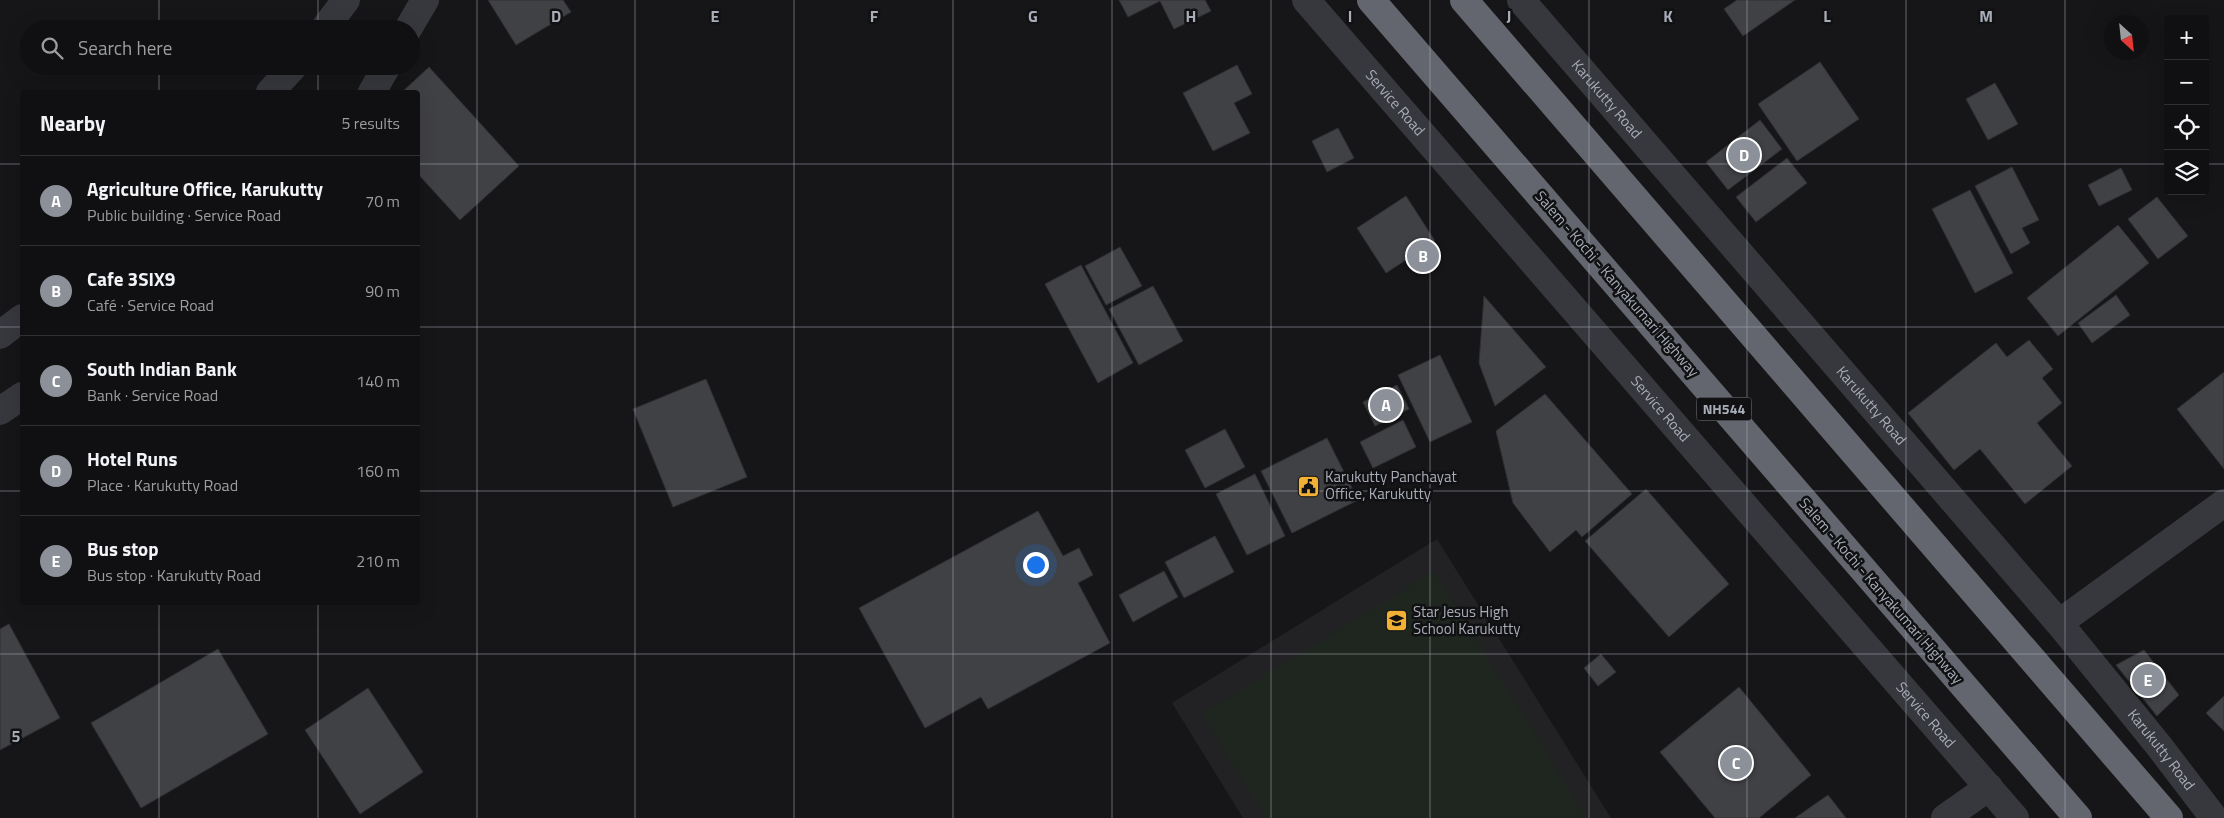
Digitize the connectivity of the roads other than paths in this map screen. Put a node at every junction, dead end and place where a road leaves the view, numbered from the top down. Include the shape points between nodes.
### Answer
1 (346, 0) edge
2 (424, 0) edge
3 (1306, 0) edge
4 (1371, 0) edge
5 (1464, 0) edge
6 (1521, 0) edge
7 (331, 20) edge
8 (413, 20) edge
9 (286, 75) edge
10 (382, 75) edge
11 (272, 90) edge
12 (373, 90) edge
13 (20, 320) edge
14 (0, 335) edge
15 (20, 397) edge
16 (0, 412) edge
17 (2224, 504) edge
18 (2059, 623) junction
19 (1989, 788) junction
20 (1945, 818) edge
21 (2015, 818) edge
22 (2078, 818) edge
23 (2169, 818) edge
24 (2214, 818) edge

1 - 7 street
2 - 8 street
3 - 19 street, Service Road
4 - 22 highway, Salem - Kochi - Kanyakumari Highway / NH544
5 - 23 highway
6 - 18 street, Karukutty Road
9 - 11 street
10 - 12 street
13 - 14 street
15 - 16 street
17 - 18 street
18 - 24 street, Karukutty Road
19 - 20 street
19 - 21 street, Service Road

